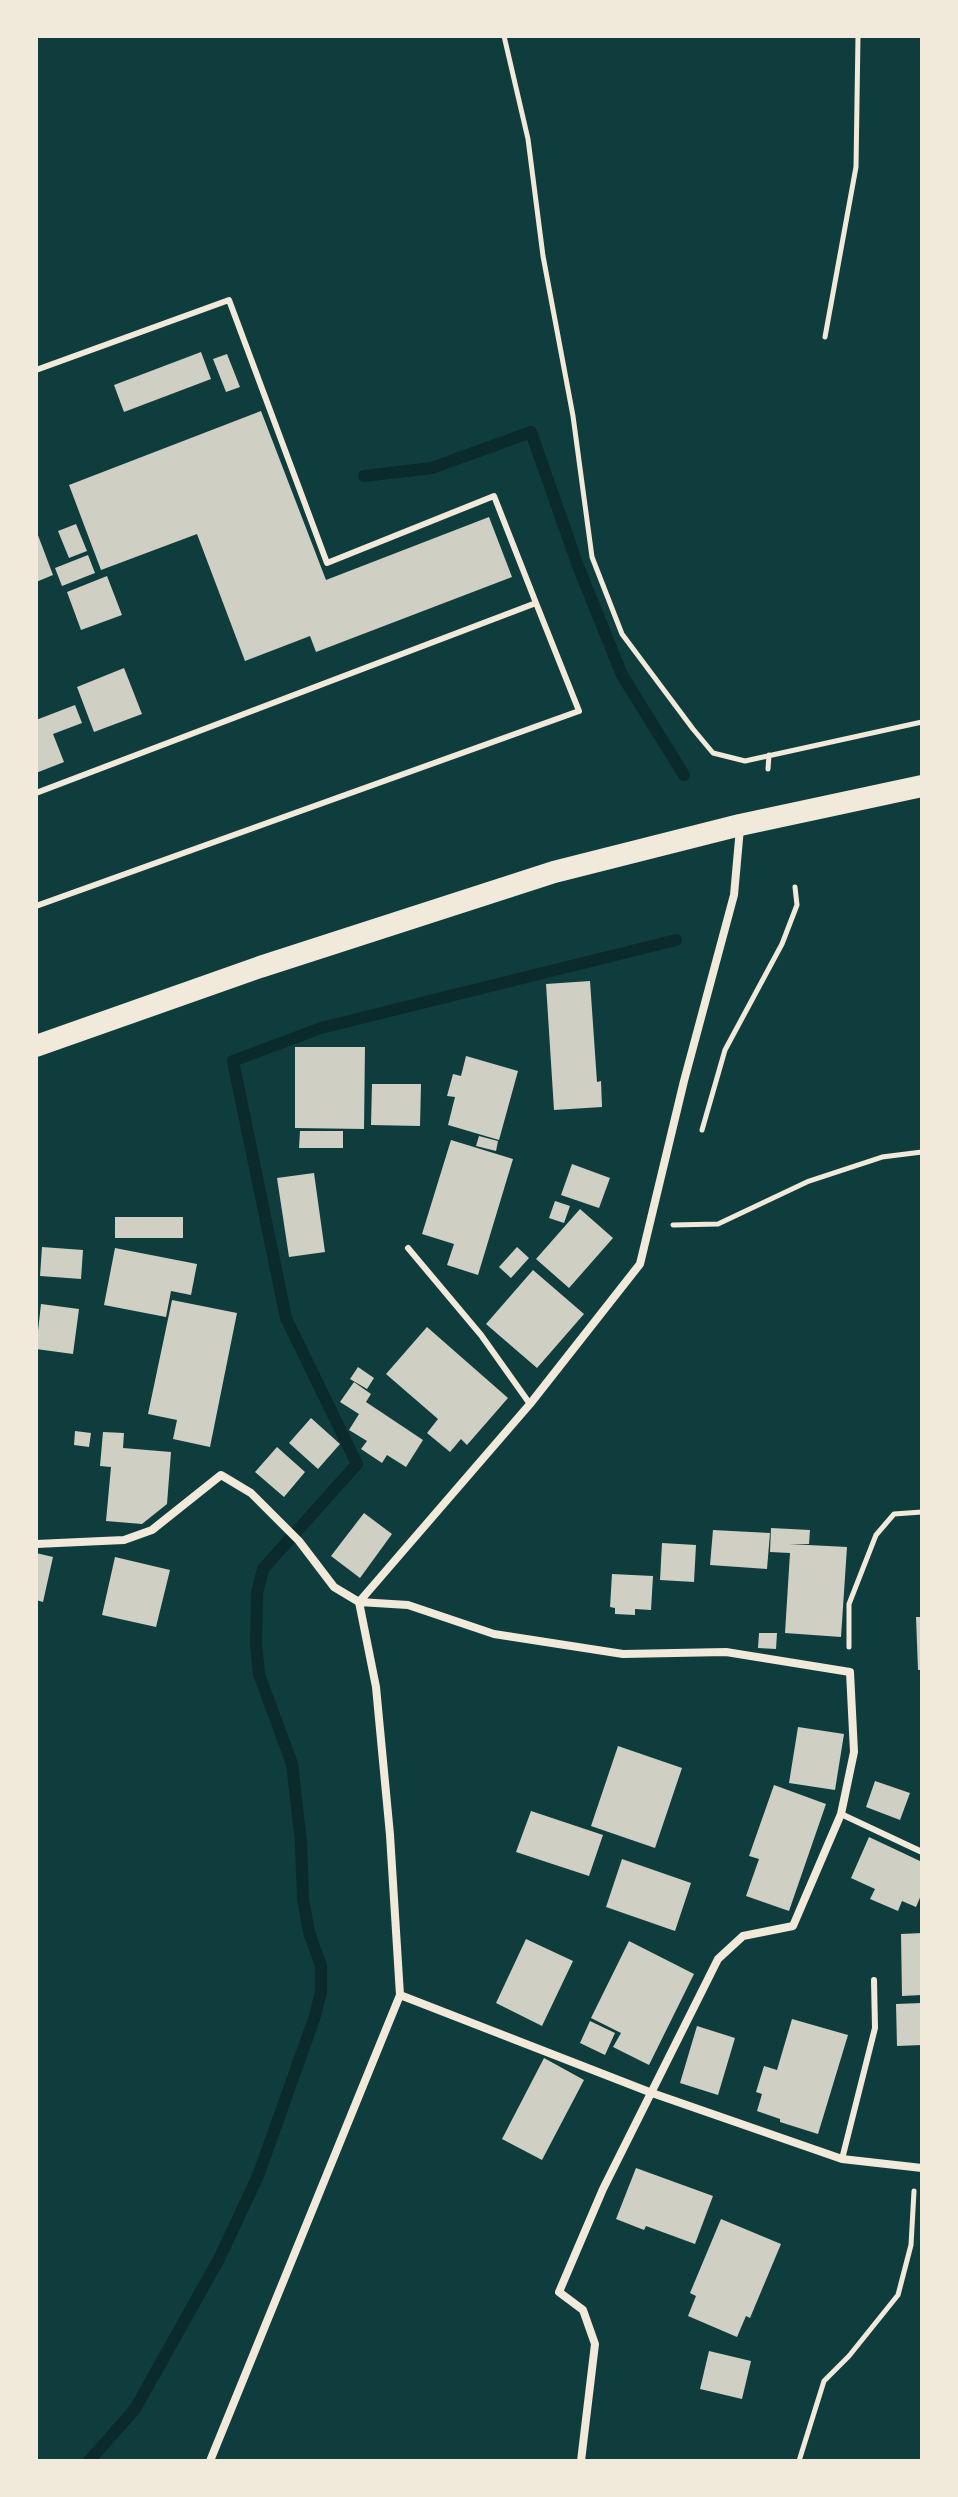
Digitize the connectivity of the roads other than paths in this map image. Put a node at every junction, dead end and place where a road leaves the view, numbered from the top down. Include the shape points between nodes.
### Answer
1 (36, 370) edge
2 (536, 603) junction
3 (922, 786) edge
4 (36, 793) edge
5 (740, 825) junction
6 (36, 906) edge
7 (36, 1046) edge
8 (408, 1248) dead end
9 (530, 1404) junction
10 (36, 1544) edge
11 (359, 1602) junction
12 (841, 1814) junction
13 (922, 1852) edge
14 (874, 1980) dead end
15 (400, 1995) junction
16 (652, 2093) junction
17 (842, 2159) junction
18 (918, 2168) edge
19 (210, 2461) edge
20 (581, 2461) edge

1 - 2 lane via 229,300 327,563 494,496
2 - 4 lane
2 - 6 lane via 579,711
3 - 5 highway
5 - 7 highway via 554,872
5 - 9 street via 734,895 640,1264
8 - 9 lane
9 - 11 street
10 - 11 street via 124,1540 152,1530 221,1475 251,1493 299,1541 334,1587
11 - 12 street via 408,1605 494,1634 623,1654 726,1652 850,1672 854,1752
11 - 15 street via 376,1687
12 - 13 lane
12 - 16 street via 793,1926 743,1936 718,1959
14 - 17 lane via 875,2028
15 - 16 street
15 - 19 street
16 - 17 street
16 - 20 street via 559,2292 583,2310 595,2344
17 - 18 street

